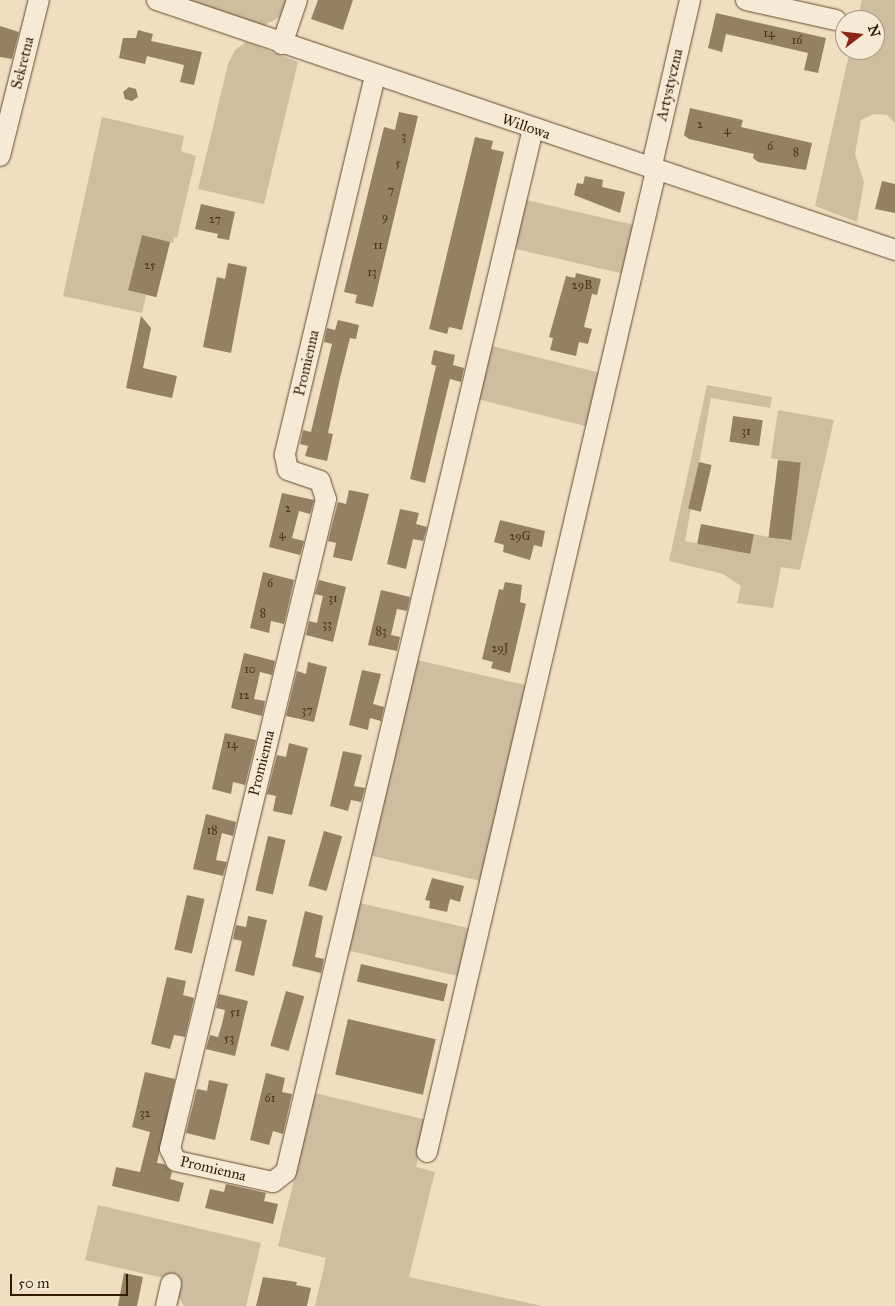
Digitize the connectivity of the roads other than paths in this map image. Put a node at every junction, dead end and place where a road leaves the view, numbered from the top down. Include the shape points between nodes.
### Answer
1 (39, 0) edge
2 (158, 0) edge
3 (297, 0) edge
4 (690, 0) edge
5 (746, 0) edge
6 (835, 20) edge
7 (282, 44) junction
8 (375, 76) junction
9 (532, 129) junction
10 (0, 156) edge
11 (654, 170) junction
12 (895, 250) edge
13 (427, 1152) dead end
14 (171, 1284) dead end
15 (166, 1306) edge

1 - 10 street, Sekretna
2 - 7 street, Willowa
3 - 7 street
4 - 11 street, Artystyczna
5 - 6 street
7 - 8 street, Willowa
8 - 9 street, Willowa
8 - 9 street, Promienna via 285,455 288,470 320,480 326,499 170,1149 176,1161 273,1182 286,1172
9 - 11 street, Willowa
11 - 12 street, Willowa
11 - 13 street, Artystyczna
14 - 15 street

